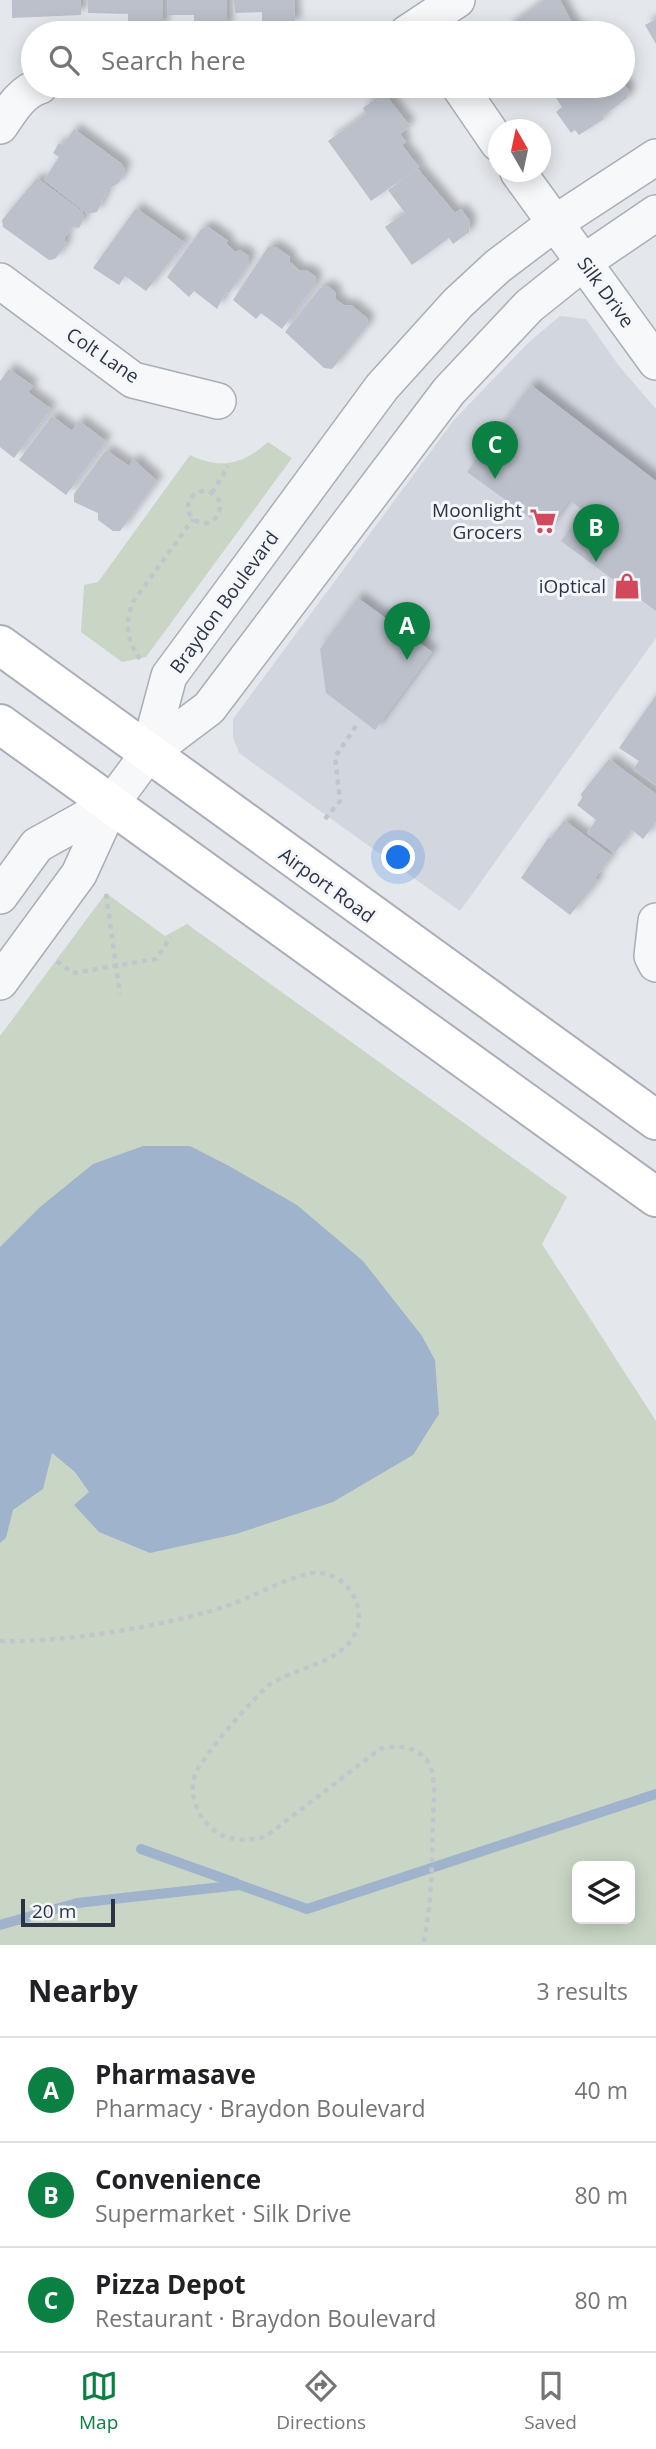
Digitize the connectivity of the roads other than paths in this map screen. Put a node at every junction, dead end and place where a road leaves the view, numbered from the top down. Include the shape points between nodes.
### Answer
1 (457, 0) edge
2 (429, 21) edge
3 (21, 98) edge
4 (467, 98) edge
5 (0, 126) edge
6 (488, 127) edge
7 (656, 157) edge
8 (525, 182) edge
9 (656, 213) edge
10 (555, 223) junction
11 (584, 262) junction
12 (0, 281) edge
13 (656, 362) edge
14 (218, 401) dead end
15 (0, 645) edge
16 (0, 724) edge
17 (148, 754) junction
18 (111, 804) junction
19 (0, 896) edge
20 (656, 921) edge
21 (656, 964) edge
22 (0, 982) edge
23 (656, 1121) edge
24 (656, 1198) edge

1 - 2 street
3 - 5 street
4 - 6 street
7 - 10 street, Braydon Boulevard
8 - 10 street, Silk Drive
9 - 11 street
10 - 11 street, Silk Drive
10 - 17 street, Braydon Boulevard via 458,303 382,387 170,676
11 - 13 street, Silk Drive
11 - 17 street via 522,312 449,391 209,708
12 - 14 street, Colt Lane via 133,380
15 - 17 main road, Airport Road
16 - 18 main road
17 - 18 street
17 - 23 main road, Airport Road
18 - 19 street via 37,845
18 - 22 street via 79,874
18 - 24 main road
20 - 21 street via 652,956

